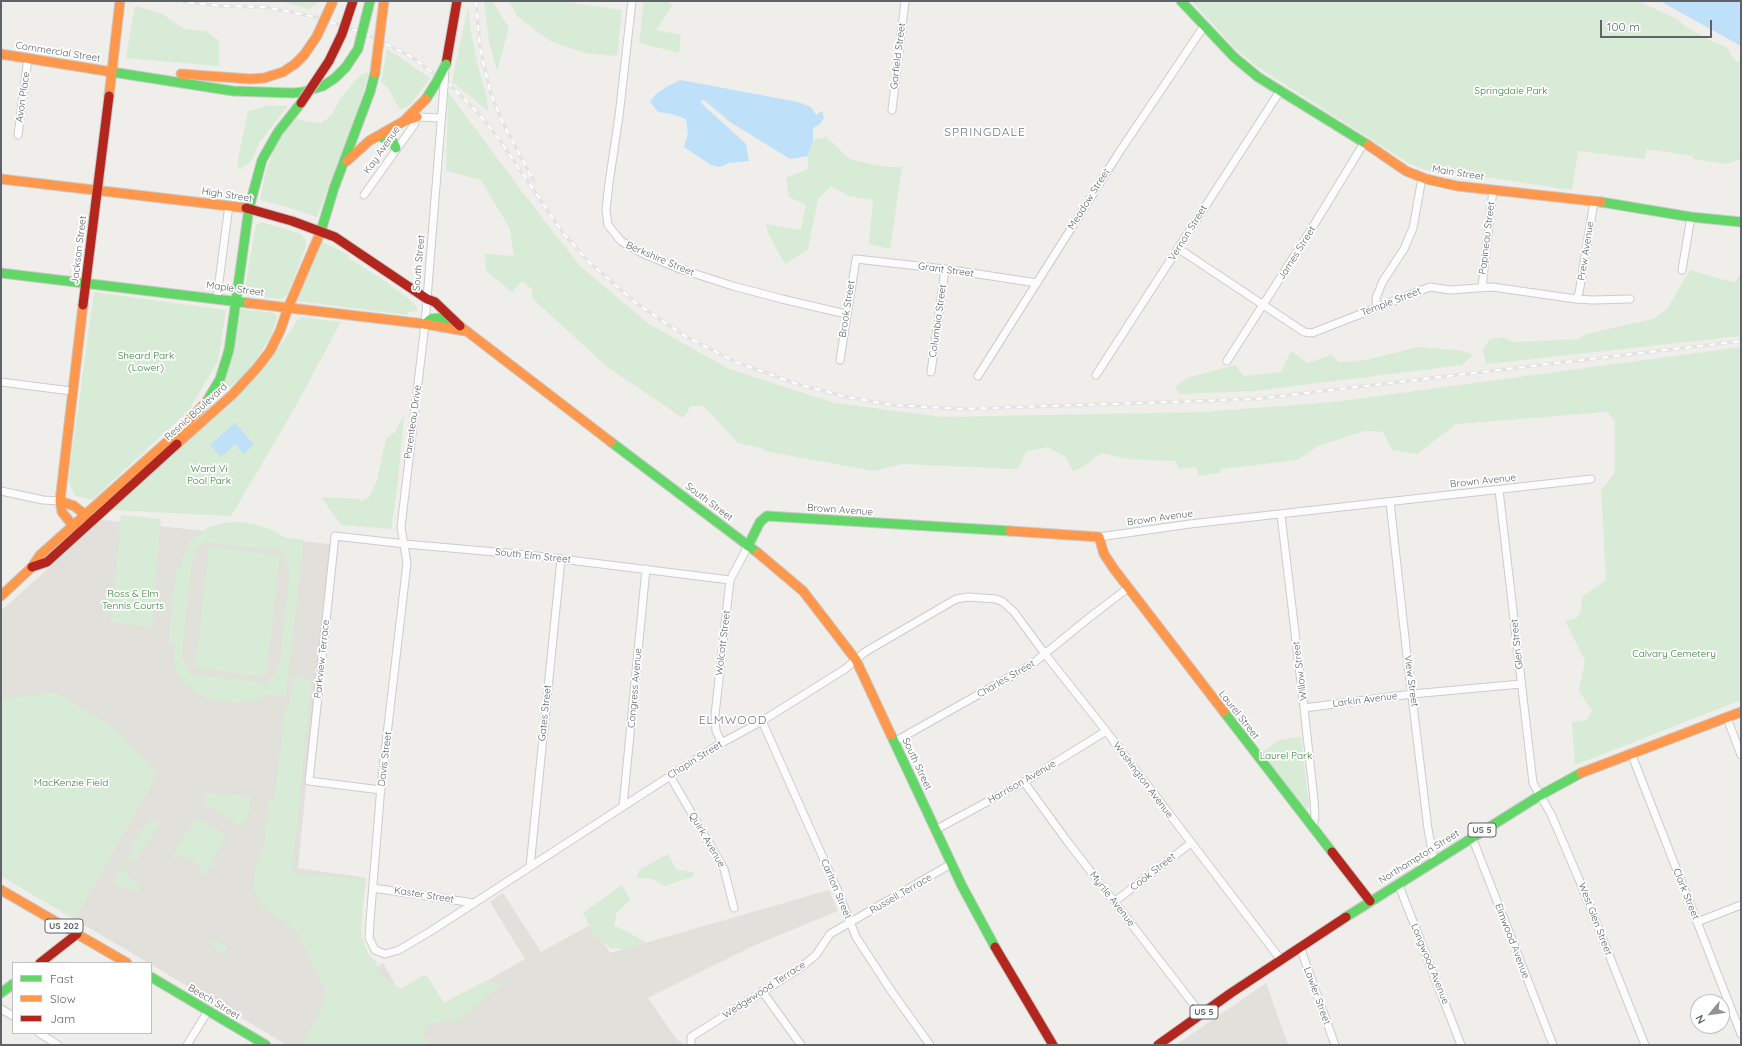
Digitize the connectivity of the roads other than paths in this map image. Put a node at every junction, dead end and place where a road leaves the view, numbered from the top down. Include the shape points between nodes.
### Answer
1 (120, 1) edge
2 (333, 1) edge
3 (353, 1) edge
4 (370, 1) edge
5 (384, 1) edge
6 (457, 1) edge
7 (632, 1) edge
8 (905, 1) edge
9 (1181, 1) edge
10 (1204, 26) junction
11 (1, 54) edge
12 (28, 58) junction
13 (112, 72) junction
14 (440, 84) junction
15 (1280, 91) junction
16 (426, 99) junction
17 (892, 110) dead end
18 (417, 117) junction
19 (441, 118) junction
20 (404, 121) junction
21 (18, 135) dead end
22 (379, 136) junction
23 (1364, 143) junction
24 (396, 148) junction
25 (344, 163) junction
26 (1422, 178) junction
27 (1, 179) edge
28 (1494, 190) junction
29 (98, 191) junction
30 (364, 195) dead end
31 (1594, 202) junction
32 (229, 205) junction
33 (249, 208) junction
34 (1691, 217) junction
35 (1741, 222) edge
36 (321, 231) junction
37 (1179, 249) junction
38 (856, 259) joint
39 (945, 269) junction
40 (1682, 270) dead end
41 (1, 273) edge
42 (86, 283) junction
43 (1037, 283) junction
44 (1482, 287) junction
45 (217, 298) junction
46 (427, 299) junction
47 (1576, 299) junction
48 (1630, 299) dead end
49 (236, 301) junction
50 (1264, 305) junction
51 (288, 308) junction
52 (1377, 308) junction
53 (846, 314) junction
54 (425, 324) junction
55 (465, 331) junction
56 (840, 360) dead end
57 (1227, 361) dead end
58 (931, 372) dead end
59 (1096, 375) dead end
60 (978, 376) dead end
61 (1, 382) edge
62 (71, 391) junction
63 (1592, 479) dead end
64 (1499, 490) junction
65 (1, 491) edge
66 (60, 501) junction
67 (1390, 502) junction
68 (86, 514) junction
69 (1281, 515) junction
70 (92, 521) junction
71 (72, 526) junction
72 (79, 533) junction
73 (335, 536) joint
74 (1099, 537) junction
75 (405, 544) junction
76 (748, 546) junction
77 (561, 559) junction
78 (32, 567) junction
79 (646, 569) junction
80 (730, 580) junction
81 (1128, 588) junction
82 (1, 596) edge
83 (1003, 602) joint
84 (1045, 654) junction
85 (856, 660) junction
86 (1522, 684) junction
87 (1412, 694) junction
88 (1304, 708) junction
89 (1736, 715) edge
90 (762, 721) junction
91 (1106, 731) junction
92 (894, 742) junction
93 (722, 743) junction
94 (1631, 753) junction
95 (1741, 755) edge
96 (670, 776) junction
97 (1024, 782) junction
98 (381, 790) junction
99 (1539, 796) junction
100 (623, 806) junction
101 (1313, 828) junction
102 (935, 830) junction
103 (1472, 836) junction
104 (1191, 843) junction
105 (1434, 860) junction
106 (951, 864) junction
107 (530, 867) junction
108 (1398, 883) junction
109 (373, 888) junction
110 (1, 890) edge
111 (1370, 901) junction
112 (1114, 902) junction
113 (474, 903) junction
114 (1741, 905) edge
115 (734, 908) dead end
116 (1697, 922) junction
117 (850, 923) junction
118 (77, 934) junction
119 (1300, 948) junction
120 (396, 951) joint
121 (1281, 960) junction
122 (41, 962) edge
123 (125, 962) edge
124 (152, 978) edge
125 (12, 985) edge
126 (762, 991) junction
127 (1, 993) edge
128 (1, 1009) edge
129 (208, 1011) junction
130 (1201, 1014) junction
131 (12, 1015) edge
132 (41, 1034) edge
133 (1741, 1034) edge
134 (691, 1041) edge
135 (58, 1045) edge
136 (186, 1045) edge
137 (266, 1045) edge
138 (801, 1045) edge
139 (930, 1045) edge
140 (1052, 1045) edge
141 (1158, 1045) edge
142 (1335, 1045) edge
143 (1461, 1045) edge
144 (1553, 1045) edge
145 (1644, 1045) edge

1 - 13 main road, Jackson Street
2 - 13 main road, bridge via 317,36 300,61 271,76 257,79
3 - 33 main road, Resnic Boulevard, bridge via 342,34 329,61 275,136 262,160
4 - 13 main road, bridge via 358,49 346,67 336,78 303,92 234,90
5 - 25 main road, Resnic Boulevard, bridge via 375,73
6 - 14 main road, Kay Avenue, bridge
7 - 53 street, Berkshire Street via 606,210 608,225 621,241 680,269 775,298
8 - 17 street, Garfield Street
9 - 10 main road, Main Street
10 - 15 main road, Main Street via 1234,57
10 - 43 street, Meadow Street via 1120,151
11 - 12 main road, Commercial Street
12 - 13 main road, Commercial Street
12 - 21 street, Avon Place
13 - 29 main road, Jackson Street
14 - 16 main road, Kay Avenue
14 - 19 street, South Street
15 - 23 main road, Main Street
15 - 37 street, Vernon Street
16 - 18 street, Kay Avenue
16 - 20 main road
18 - 19 street
18 - 20 main road
18 - 24 street, Kay Avenue via 414,125
19 - 46 street, South Street
20 - 22 main road
22 - 24 main road via 393,142
22 - 25 main road
23 - 26 main road, Main Street via 1406,171
23 - 50 street, James Street
24 - 30 street, Kay Avenue
25 - 36 main road, Resnic Boulevard
26 - 28 main road, Main Street via 1457,186
26 - 52 street via 1413,228 1404,249 1383,280 1376,298
27 - 29 main road, High Street
28 - 31 main road, Main Street
28 - 44 street, Papineau Street
29 - 32 main road, High Street
29 - 42 main road, Jackson Street
31 - 34 main road, Main Street
31 - 47 street, Prew Avenue
32 - 33 main road, High Street
32 - 45 street
33 - 36 main road, High Street
33 - 49 main road, Resnic Boulevard
34 - 35 main road, Main Street
34 - 40 street
36 - 46 main road, High Street via 335,236
36 - 51 main road, Resnic Boulevard
37 - 50 street, Temple Street
37 - 59 street, Vernon Street
38 - 39 street, Grant Street
38 - 53 street, Brook Street
39 - 43 street, Grant Street
39 - 58 street, Columbia Street
41 - 42 main road, Maple Street
42 - 45 main road, Maple Street
42 - 62 main road, Jackson Street
43 - 60 street, Meadow Street
44 - 47 street, Temple Street
44 - 52 street, Temple Street via 1470,290 1430,287
45 - 49 main road, Maple Street
46 - 54 street, Parenteau Drive
46 - 55 main road, South Street via 447,312
47 - 48 street, Temple Street
49 - 51 main road, Maple Street
49 - 68 main road, Resnic Boulevard via 229,350 220,379 204,406
50 - 52 street, Temple Street via 1304,332 1312,333
50 - 57 street, James Street
51 - 54 main road, Maple Street
51 - 70 main road, Resnic Boulevard via 270,351 257,368 233,394
53 - 56 street, Brook Street
54 - 55 main road via 431,319 439,318 452,322
54 - 75 street, Parenteau Drive via 401,527
55 - 76 main road, South Street
61 - 62 street
62 - 66 main road, Jackson Street
63 - 64 street, Brown Avenue
64 - 67 street, Brown Avenue
64 - 86 street, Glen Street
65 - 66 street
66 - 68 main road
66 - 71 main road, Jackson Street via 62,512
67 - 69 street, Brown Avenue
67 - 87 street, View Street
68 - 70 main road
68 - 71 main road, Resnic Boulevard
69 - 74 street, Brown Avenue
69 - 88 street, Willow Street
70 - 72 main road, Resnic Boulevard
71 - 72 main road, Jackson Street
71 - 78 main road, Resnic Boulevard via 40,555
72 - 78 main road, Resnic Boulevard via 47,562
73 - 75 street, South Elm Street
73 - 98 street, Parkview Terrace via 309,781
74 - 76 main road, Brown Avenue via 767,516 760,522
74 - 81 main road, Laurel Street via 1107,560
75 - 77 street, South Elm Street
75 - 98 street, Davis Street via 407,563
76 - 80 street, Wolcott Street
76 - 85 main road, South Street via 803,591
77 - 79 street, South Elm Street
77 - 107 street, Gates Street
78 - 82 main road, Resnic Boulevard
79 - 80 street, South Elm Street
79 - 100 street, Congress Avenue
80 - 93 street, Wolcott Street via 715,715 716,731
81 - 84 street, Charles Street
81 - 101 main road, Laurel Street
83 - 84 street, Washington Avenue via 1021,620
83 - 85 street, Chapin Street via 974,597 956,599 865,652
84 - 91 street, Washington Avenue
84 - 92 street, Charles Street via 1031,665
85 - 90 street, Chapin Street
85 - 92 main road, South Street
86 - 87 street, Larkin Avenue
86 - 99 street, Glen Street via 1531,776
87 - 88 street, Larkin Avenue
87 - 105 street, View Street
88 - 101 street, Willow Street via 1314,800
89 - 94 main road, Northampton Street / US 5
89 - 95 street
90 - 93 street, Chapin Street
90 - 117 street, Carlton Street
91 - 97 street, Harrison Avenue
91 - 104 street, Washington Avenue
92 - 102 main road, South Street
93 - 96 street, Chapin Street
94 - 99 main road, Northampton Street / US 5 via 1577,776
94 - 116 street, Clark Street
96 - 100 street, Chapin Street
96 - 115 street, Quirk Avenue via 724,868
97 - 102 street, Harrison Avenue
97 - 112 street, Myrtle Avenue
98 - 109 street, Davis Street
99 - 103 main road, Northampton Street / US 5
99 - 145 street, West Glen Street via 1546,803 1578,877
100 - 107 street, Chapin Street
101 - 111 main road, Laurel Street
102 - 106 main road, South Street
103 - 105 main road, Northampton Street / US 5
103 - 144 street, Elmwood Avenue
104 - 112 street, Cook Street
104 - 121 street, Washington Avenue
105 - 108 main road, Northampton Street / US 5
106 - 117 street, Russell Terrace
106 - 140 main road, South Street via 984,928
107 - 113 street, Chapin Street
108 - 111 main road, Northampton Street / US 5
108 - 143 street, Longwood Avenue
109 - 113 street, Kaster Street
109 - 120 street, Davis Street via 369,938 375,950 385,954
110 - 118 main road, US 202
111 - 119 main road, Northampton Street / US 5
112 - 130 street, Myrtle Avenue
113 - 120 street, Chapin Street
114 - 116 street
116 - 133 street, Clark Street
117 - 126 street, Wedgewood Terrace via 830,934 816,955 800,968
117 - 139 street, Carlton Street via 883,979
118 - 122 main road
118 - 123 main road, US 202
119 - 121 main road, Northampton Street / US 5
119 - 142 street, Lawler Street
121 - 130 main road, Northampton Street / US 5
124 - 129 main road, Beech Street
125 - 127 main road
126 - 134 street, Wedgewood Terrace
126 - 138 street
128 - 131 street
129 - 136 street
129 - 137 main road, Beech Street
130 - 141 main road, Northampton Street / US 5
132 - 135 street

